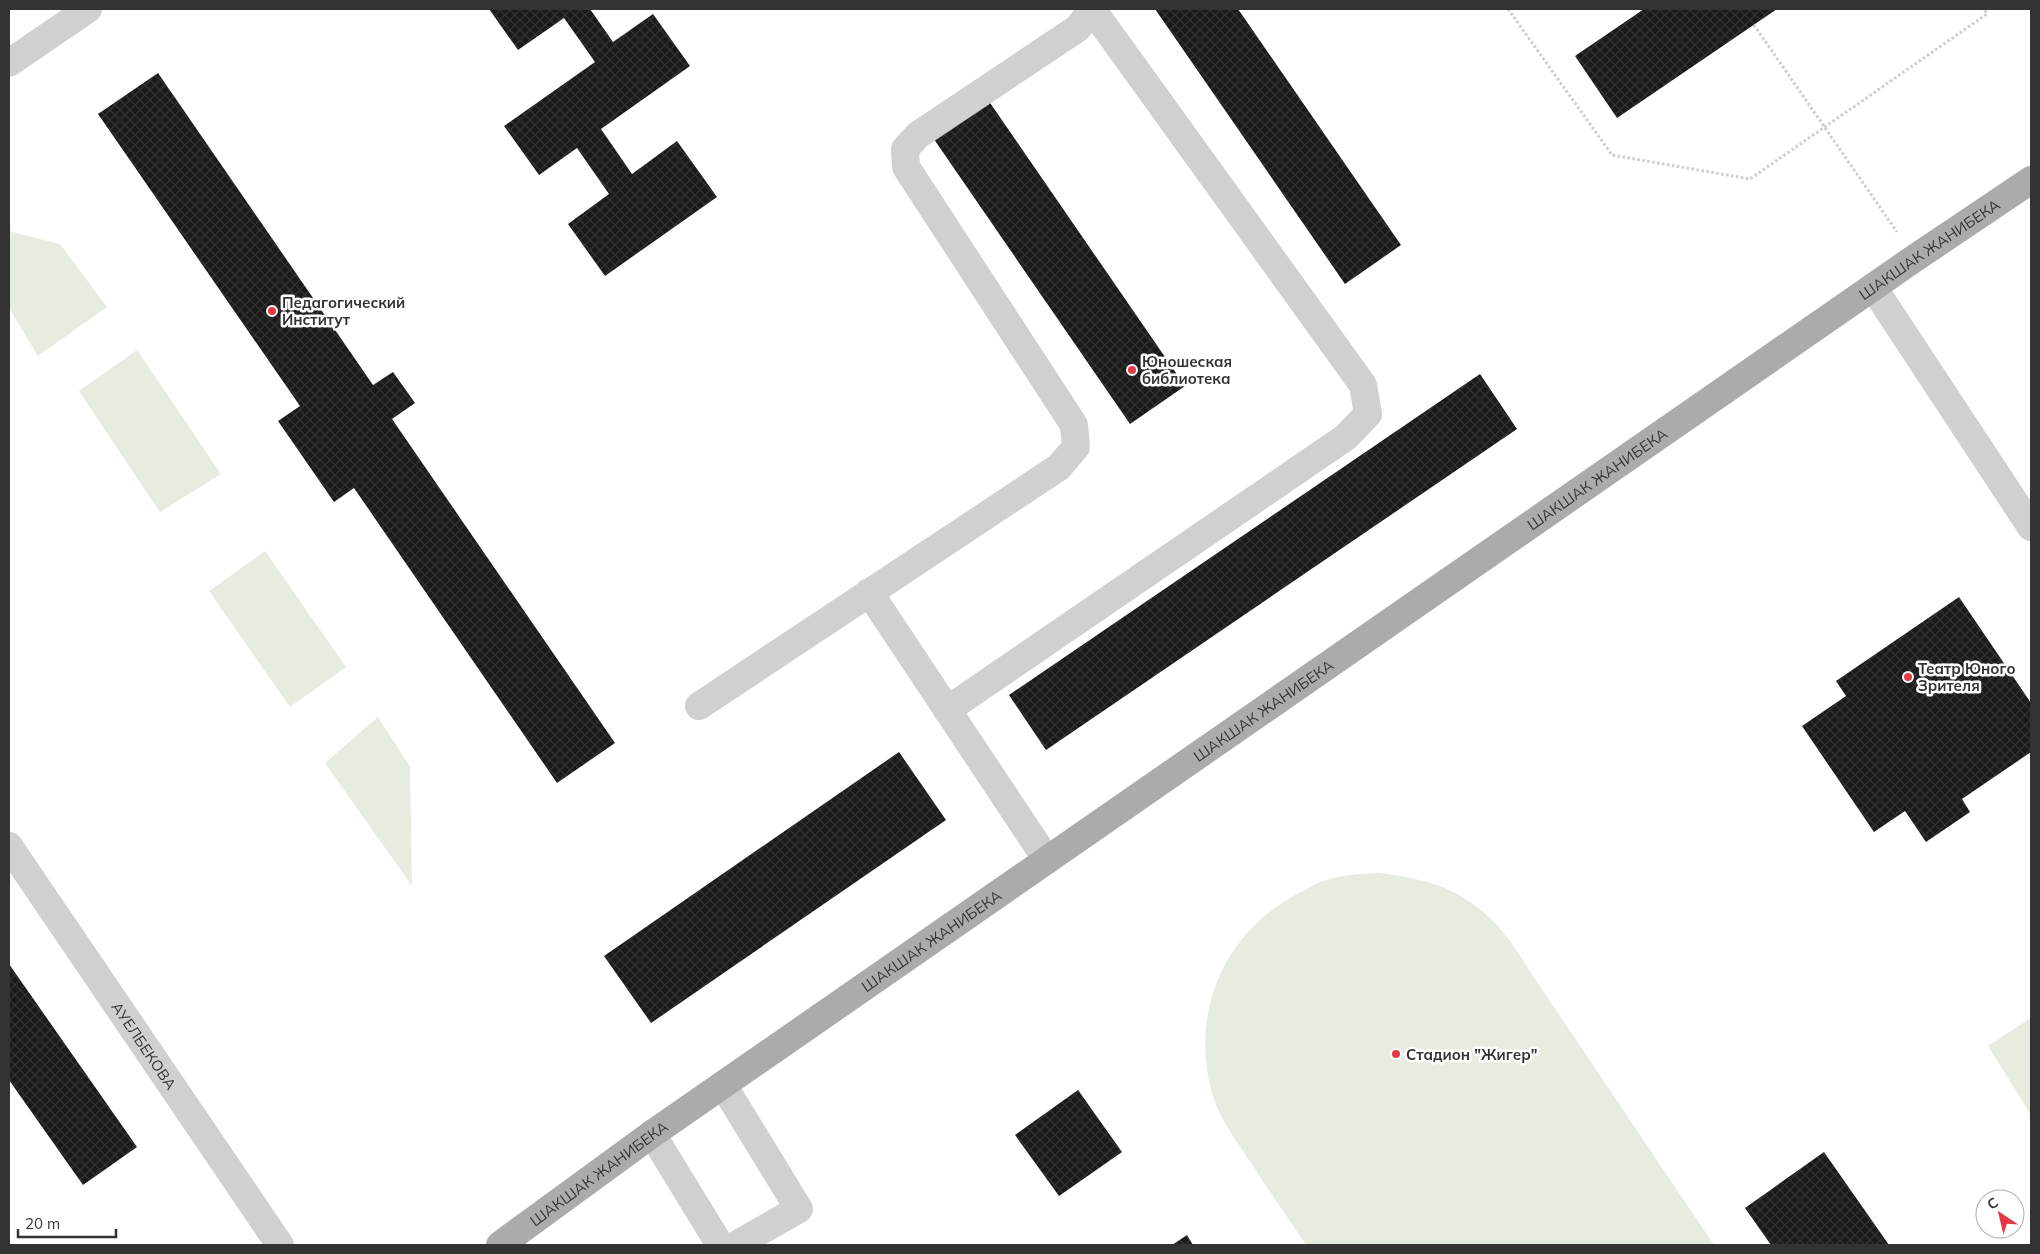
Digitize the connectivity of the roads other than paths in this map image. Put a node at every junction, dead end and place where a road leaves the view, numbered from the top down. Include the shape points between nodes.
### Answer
1 (88, 9) edge
2 (1092, 9) edge
3 (9, 63) edge
4 (2031, 180) edge
5 (1873, 286) junction
6 (2031, 527) edge
7 (868, 592) junction
8 (699, 706) dead end
9 (947, 710) junction
10 (9, 846) edge
11 (1047, 860) junction
12 (723, 1085) junction
13 (652, 1134) junction
14 (280, 1245) edge
15 (500, 1245) edge
16 (720, 1245) edge
17 (736, 1245) edge

1 - 3 street
2 - 7 street via 1078,28 918,135 905,149 906,168 1074,426 1076,447 1059,467
2 - 9 street via 1362,385 1368,414 1346,437
4 - 5 main road, ШАКШАК ЖАНИБЕКА
5 - 6 street
5 - 11 main road, ШАКШАК ЖАНИБЕКА
7 - 8 street
7 - 9 street
9 - 11 street
10 - 14 street, АУЕЛБЕКОВА
11 - 12 main road, ШАКШАК ЖАНИБЕКА
12 - 13 main road, ШАКШАК ЖАНИБЕКА
12 - 17 street via 799,1209
13 - 15 main road, ШАКШАК ЖАНИБЕКА
13 - 16 street

